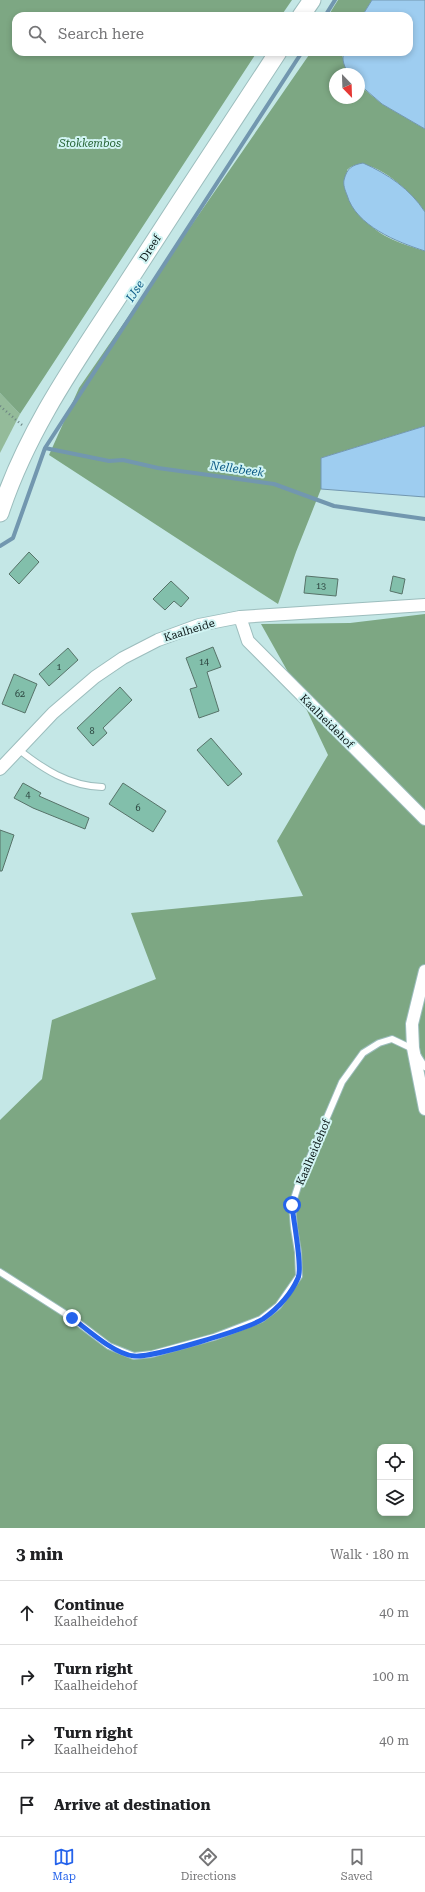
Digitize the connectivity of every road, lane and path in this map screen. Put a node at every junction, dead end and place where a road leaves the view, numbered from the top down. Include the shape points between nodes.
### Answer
1 (312, 0) edge
2 (304, 12) edge
3 (275, 56) edge
4 (0, 406) edge
5 (18, 422) dead end
6 (0, 513) edge
7 (425, 605) edge
8 (240, 617) junction
9 (18, 749) junction
10 (0, 769) edge
11 (102, 787) dead end
12 (425, 819) edge
13 (425, 971) edge
14 (413, 1048) junction
15 (425, 1067) edge
16 (425, 1109) edge
17 (0, 1272) edge

1 - 2 main road
3 - 6 main road, Dreef via 69,372 33,432
4 - 5 path
7 - 8 street, Kaalheide
8 - 9 street, Kaalheide via 199,626 158,640 123,658 95,677 53,713
8 - 12 street, Kaalheidehof via 248,641
9 - 10 street, Kaalheide
9 - 11 lane via 40,766 68,781
13 - 14 street via 412,1024
14 - 15 lane
14 - 16 street
14 - 17 lane, Kaalheidehof via 392,1039 378,1043 363,1054 342,1082 292,1205 299,1276 278,1306 262,1319 214,1337 152,1354 134,1356 109,1346 72,1318

